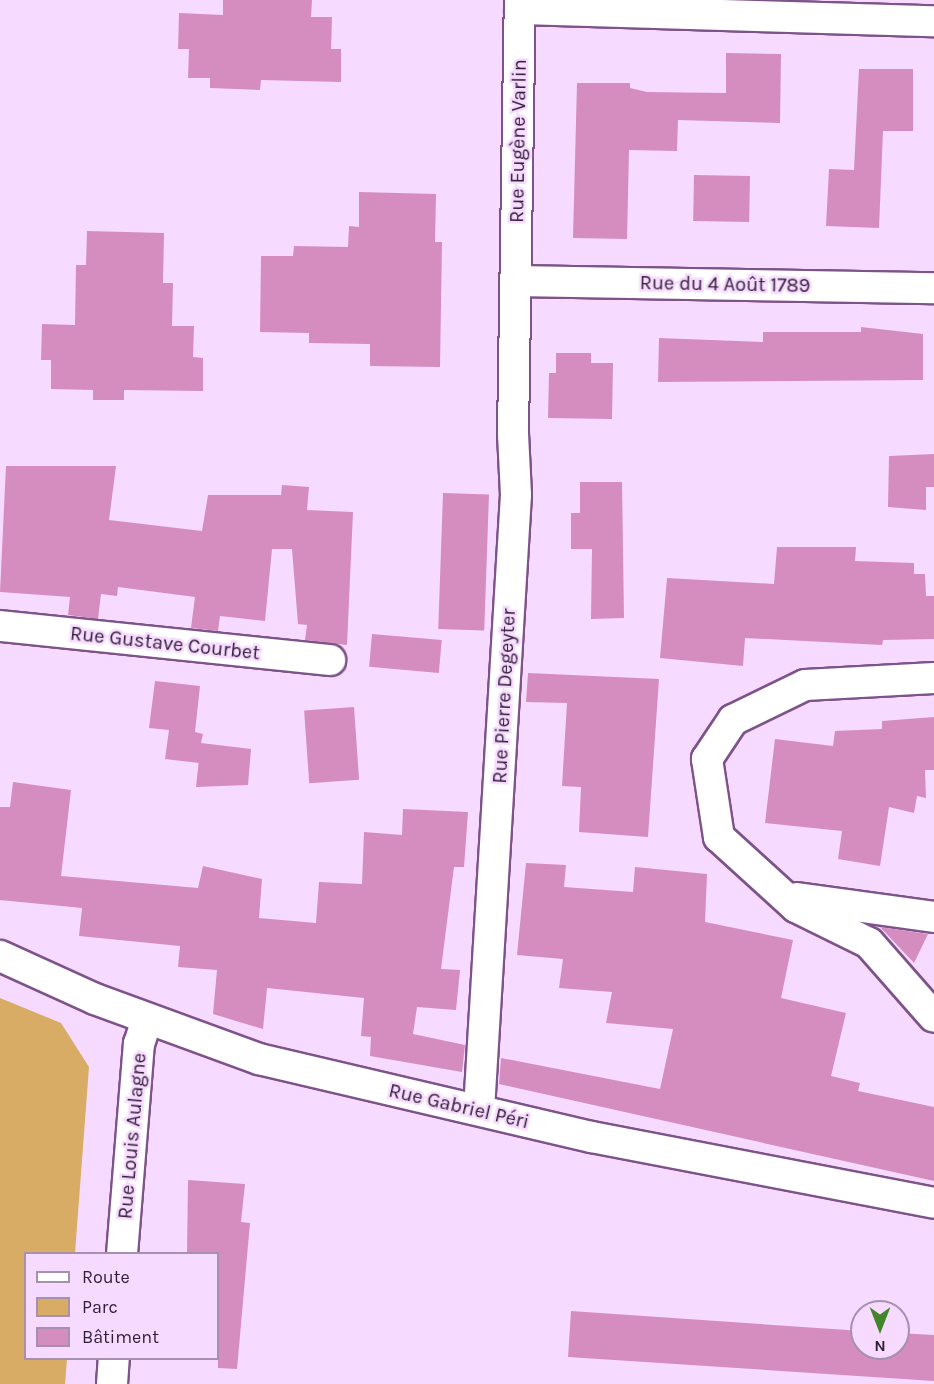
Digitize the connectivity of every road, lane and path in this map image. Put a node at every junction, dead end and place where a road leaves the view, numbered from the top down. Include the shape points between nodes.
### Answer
1 (520, 5) edge
2 (934, 21) edge
3 (516, 281) junction
4 (934, 288) edge
5 (0, 626) edge
6 (330, 660) dead end
7 (934, 678) edge
8 (784, 896) junction
9 (934, 917) edge
10 (0, 956) edge
11 (934, 1017) edge
12 (147, 1019) junction
13 (479, 1110) junction
14 (934, 1203) edge
15 (122, 1252) edge
16 (114, 1360) edge
17 (112, 1384) edge

1 - 2 street
1 - 3 street, Rue Eugène Varlin
3 - 4 street, Rue du 4 Août 1789
3 - 13 street, Rue Pierre Degeyter via 516,495
5 - 6 street, Rue Gustave Courbet
7 - 8 street via 805,684 733,720 707,759 719,837
8 - 9 street
8 - 11 street via 796,907 869,944
10 - 12 street, Rue Gabriel Péri
12 - 13 street, Rue Gabriel Péri via 259,1059
12 - 15 street, Rue Louis Aulagne via 138,1044
13 - 14 street, Rue Gabriel Péri via 592,1137
16 - 17 street

